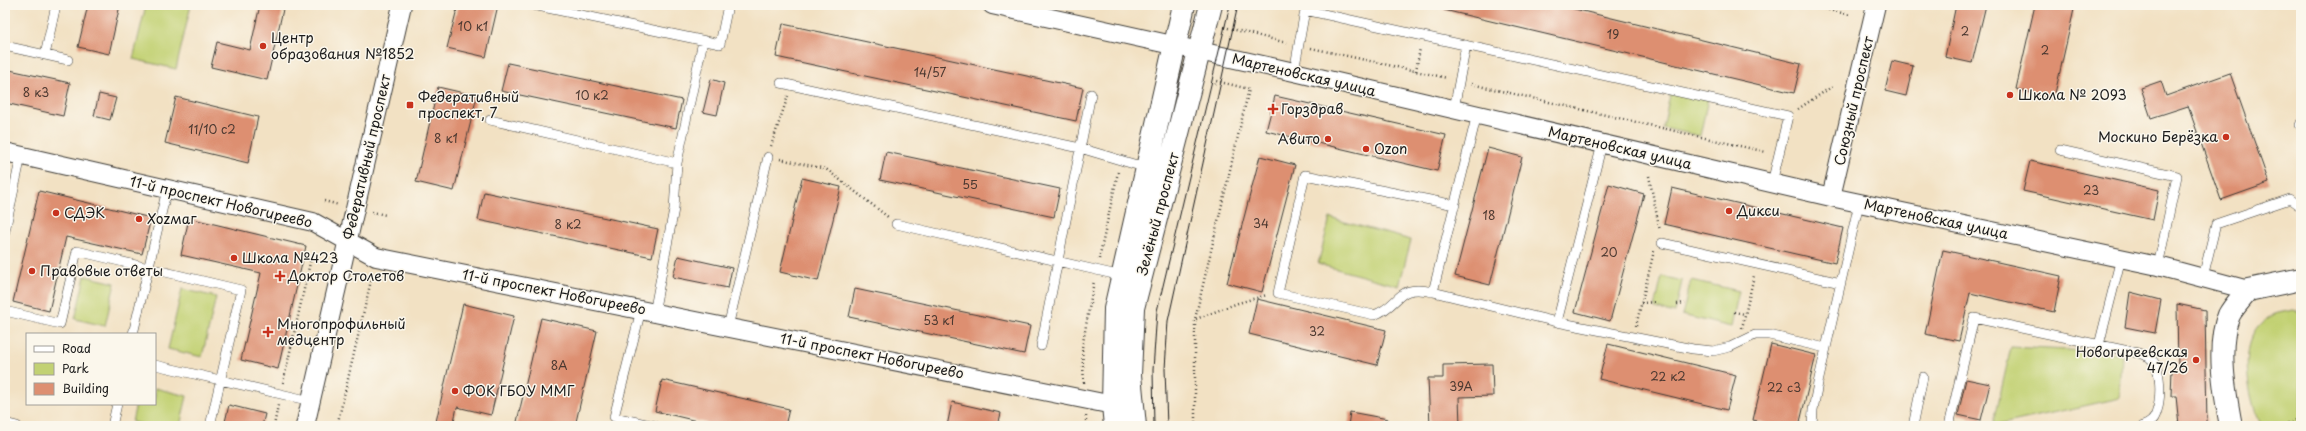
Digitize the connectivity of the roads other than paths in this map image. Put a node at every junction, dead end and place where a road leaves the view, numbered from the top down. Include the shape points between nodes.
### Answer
1 (56, 5) edge
2 (402, 5) edge
3 (533, 5) edge
4 (728, 5) edge
5 (992, 5) edge
6 (1184, 5) edge
7 (1211, 5) edge
8 (1876, 5) edge
9 (703, 41) junction
10 (1466, 45) junction
11 (5, 46) edge
12 (1174, 46) junction
13 (1200, 50) junction
14 (45, 55) junction
15 (68, 60) dead end
16 (1294, 72) junction
17 (782, 83) dead end
18 (1091, 94) dead end
19 (1454, 109) junction
20 (1477, 114) junction
21 (490, 120) dead end
22 (1602, 144) junction
23 (1080, 148) junction
24 (2060, 150) dead end
25 (13, 154) edge
26 (768, 157) road end
27 (677, 163) junction
28 (1146, 168) junction
29 (1772, 183) junction
30 (167, 189) junction
31 (1831, 197) junction
32 (1859, 203) junction
33 (1454, 205) junction
34 (2301, 207) edge
35 (896, 224) road end
36 (5, 231) edge
37 (348, 241) junction
38 (1662, 243) road end
39 (2121, 258) junction
40 (1058, 261) junction
41 (2158, 266) junction
42 (149, 268) junction
43 (1122, 276) junction
44 (2203, 278) junction
45 (2301, 279) edge
46 (1841, 283) junction
47 (2248, 290) junction
48 (1433, 292) junction
49 (5, 311) edge
50 (648, 311) junction
51 (1557, 322) junction
52 (728, 327) junction
53 (133, 333) edge
54 (2099, 345) junction
55 (1040, 346) dead end
56 (1826, 348) junction
57 (156, 365) edge
58 (1923, 377) dead end
59 (220, 380) junction
60 (310, 401) junction
61 (117, 405) edge
62 (1114, 416) edge
63 (5, 423) edge
64 (17, 426) edge
65 (112, 426) edge
66 (210, 426) edge
67 (305, 426) edge
68 (655, 426) edge
69 (1135, 426) edge
70 (1812, 426) edge
71 (1913, 426) edge
72 (1949, 426) edge
73 (2143, 426) edge
74 (2231, 426) edge

1 - 14 lane
2 - 37 street, Федеративный проспект
3 - 9 lane
4 - 9 lane via 720,44
5 - 12 street, Мартеновская улица
6 - 12 main road, Зелёный проспект
7 - 13 main road, Зелёный проспект
8 - 31 street, Союзный проспект
9 - 27 lane
10 - 16 lane via 1305,10
10 - 19 lane
10 - 29 lane via 1788,116
11 - 14 lane
12 - 13 street, Мартеновская улица
12 - 28 main road, Зелёный проспект
13 - 16 street, Мартеновская улица
13 - 69 main road, Зелёный проспект via 1133,308 1130,375
14 - 15 lane
16 - 19 street, Мартеновская улица
17 - 23 lane
18 - 23 lane
19 - 20 street, Мартеновская улица
20 - 22 street, Мартеновская улица
20 - 33 lane
21 - 27 lane
22 - 29 street, Мартеновская улица
22 - 51 lane
23 - 28 lane
23 - 40 lane
24 - 41 lane via 2177,176
25 - 30 street, 11-й проспект Новогиреево
25 - 36 lane
26 - 52 lane
27 - 50 lane via 674,209
28 - 43 main road, Зелёный проспект
29 - 31 street, Мартеновская улица
30 - 37 street, 11-й проспект Новогиреево via 313,222
30 - 42 lane
31 - 32 street, Мартеновская улица
32 - 39 street, Мартеновская улица
32 - 46 lane
33 - 48 lane
33 - 48 lane via 1305,175 1278,292 1374,315 1383,312 1402,294 1412,289
34 - 44 lane via 2290,199 2216,224
35 - 40 lane
37 - 50 street, 11-й проспект Новогиреево via 376,257
37 - 60 street, Федеративный проспект
38 - 46 lane
39 - 41 street, Мартеновская улица
39 - 54 lane
40 - 43 lane
40 - 55 lane
41 - 44 street, Мартеновская улица
42 - 49 lane via 77,251 60,324
42 - 53 lane
42 - 59 lane via 241,290
43 - 62 main road, Зелёный проспект via 1115,310
44 - 47 street, Мартеновская улица
45 - 47 main road
46 - 56 lane
47 - 74 main road via 2229,315 2223,346
48 - 51 lane
50 - 52 street, 11-й проспект Новогиреево
50 - 68 lane via 614,416
51 - 56 lane via 1713,351 1730,347 1755,335 1768,335
52 - 62 street, 11-й проспект Новогиреево via 1084,399
54 - 72 lane via 1974,318
54 - 73 lane via 2150,357 2156,366 2159,378 2156,415 2149,424
56 - 70 lane
57 - 59 lane
58 - 71 lane
59 - 60 lane
59 - 66 lane
60 - 67 street, Федеративный проспект
61 - 65 lane
63 - 64 lane

